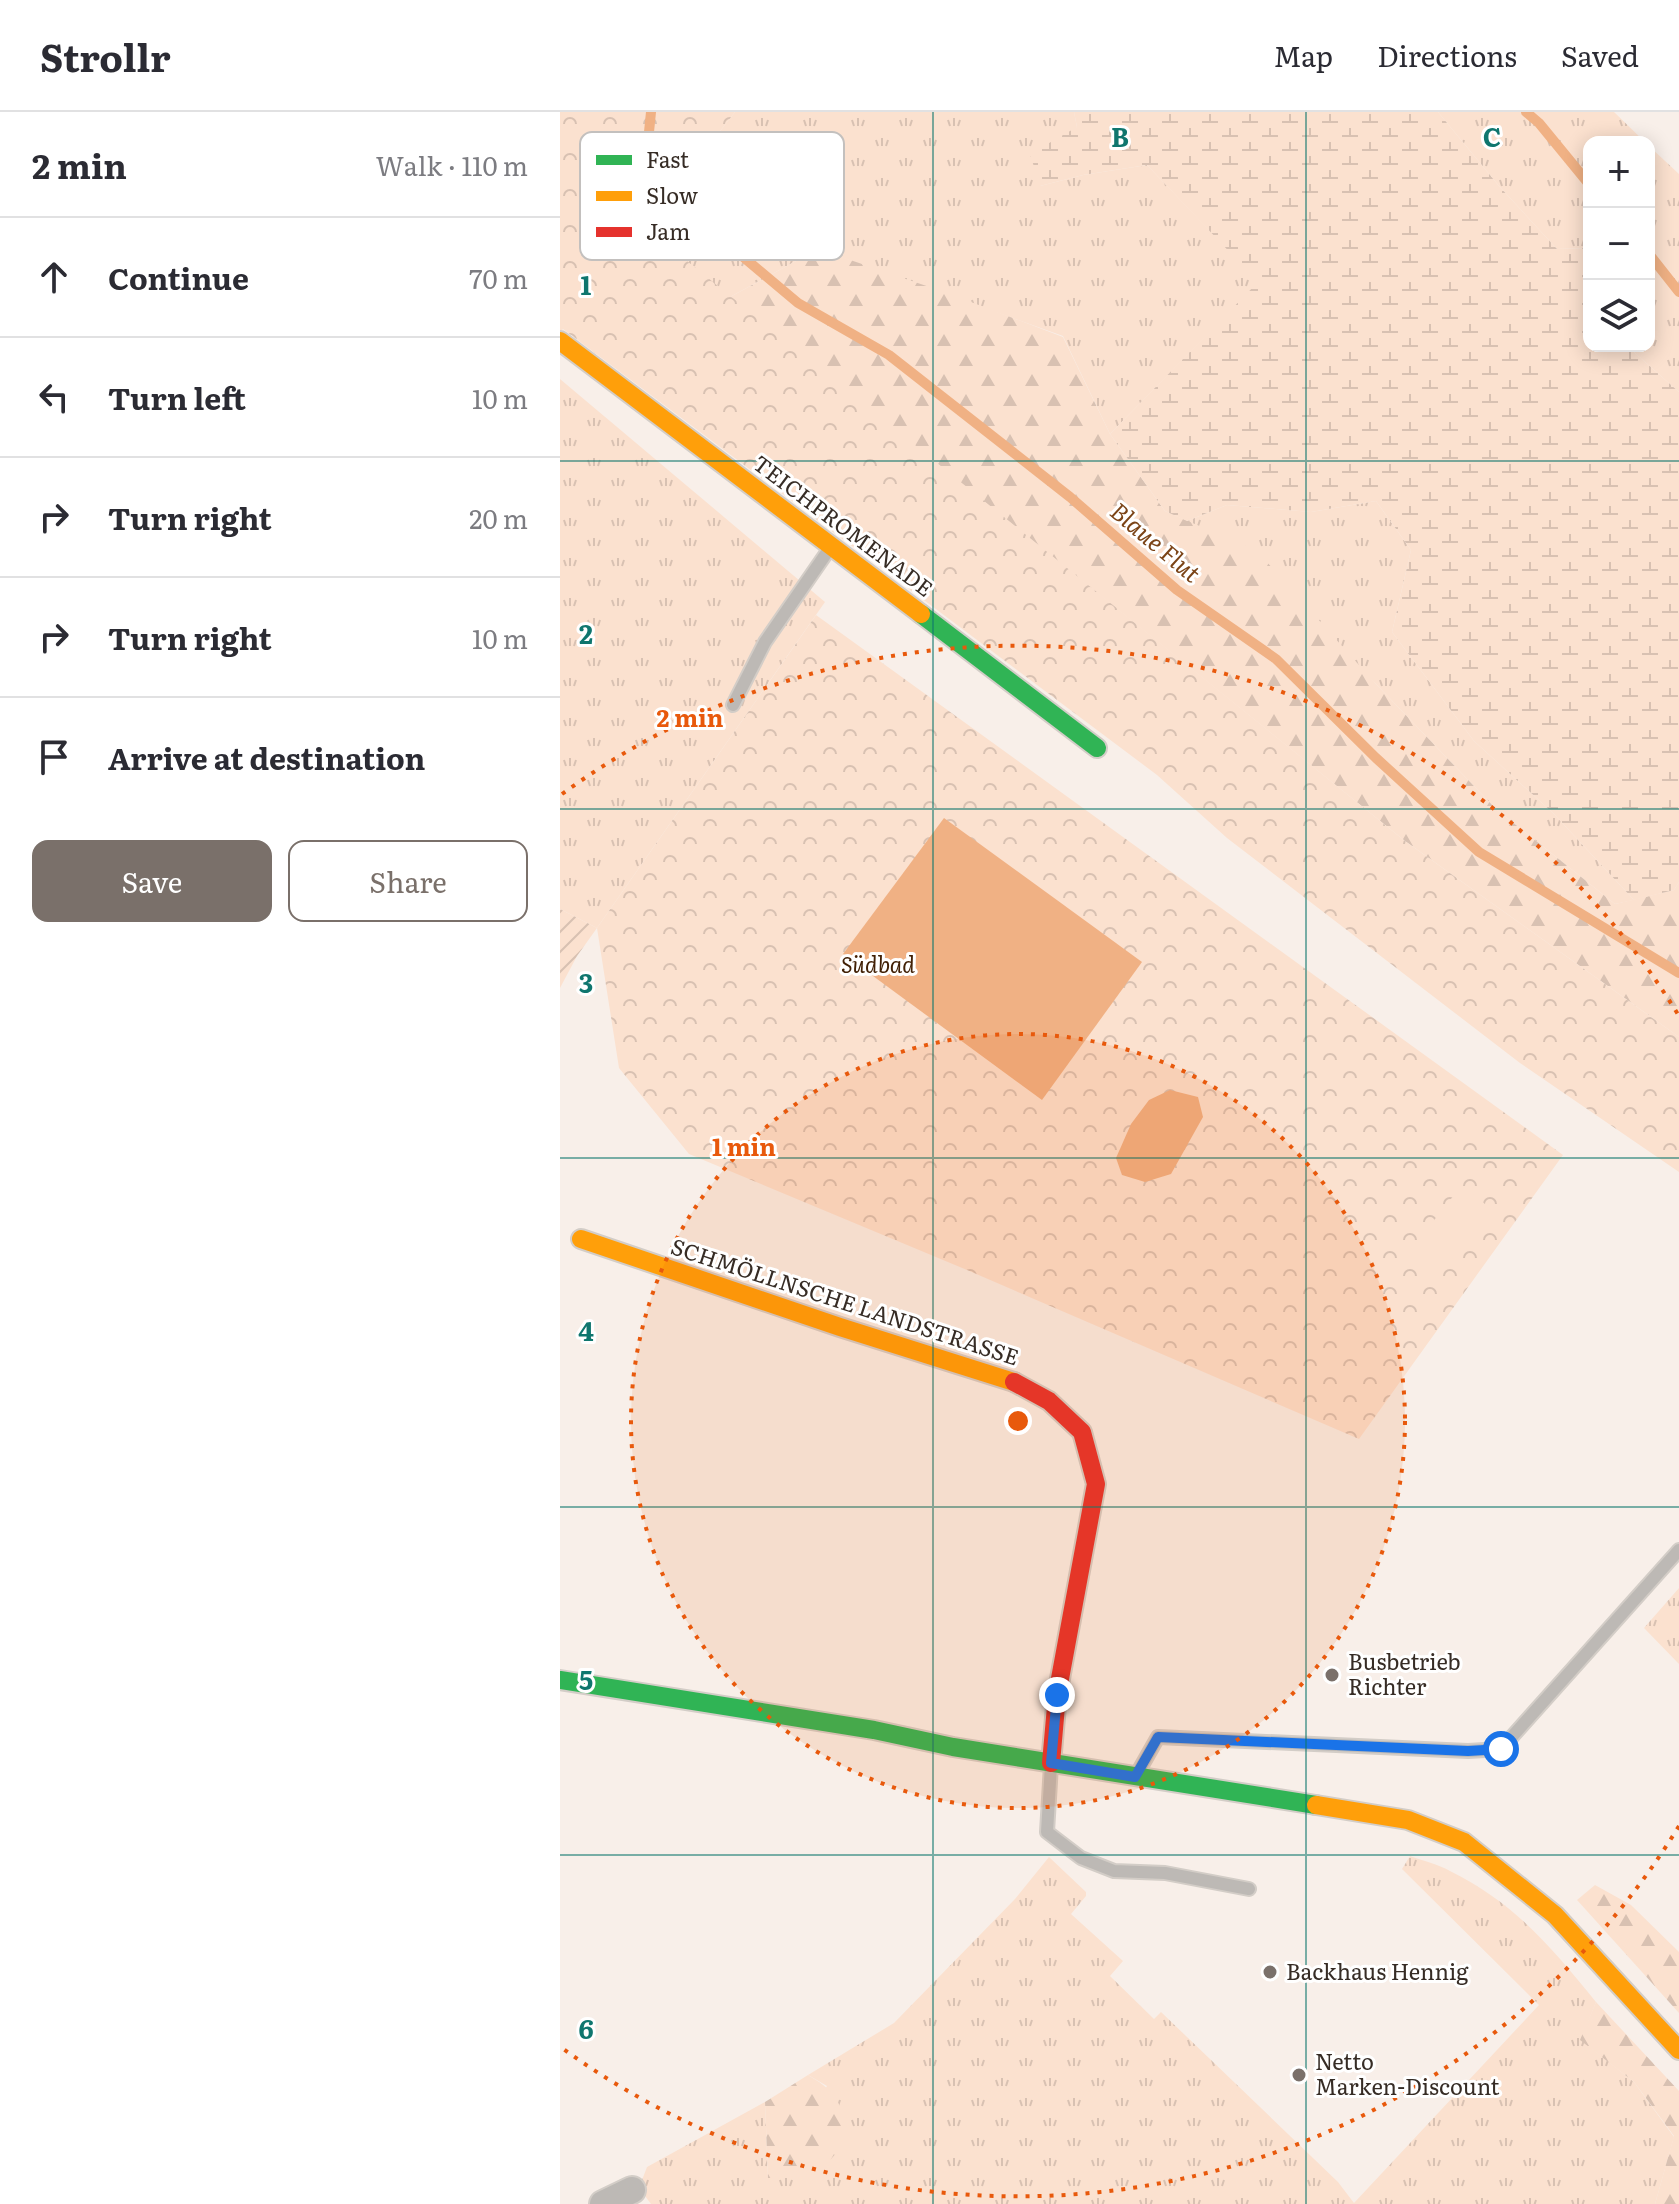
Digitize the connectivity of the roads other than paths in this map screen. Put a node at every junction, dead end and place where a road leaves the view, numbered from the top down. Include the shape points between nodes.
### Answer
1 (560, 341) edge
2 (831, 547) junction
3 (733, 705) dead end
4 (1097, 748) dead end
5 (581, 1239) dead end
6 (1679, 1550) edge
7 (560, 1680) edge
8 (1051, 1763) junction
9 (1135, 1777) junction
10 (1249, 1889) dead end
11 (1679, 2050) edge
12 (632, 2190) dead end
13 (603, 2204) edge

1 - 2 street, TEICHPROMENADE
2 - 3 lane via 765,642
2 - 4 street, TEICHPROMENADE
5 - 8 street, SCHMÖLLNSCHE LANDSTRASSE via 1011,1380 1049,1401 1082,1432 1096,1484 1057,1695
6 - 9 lane via 1501,1749 1158,1737
7 - 8 street
8 - 9 street
8 - 10 lane via 1047,1832 1081,1858 1114,1871 1165,1873
9 - 11 street via 1408,1820 1464,1842 1555,1915
12 - 13 street

